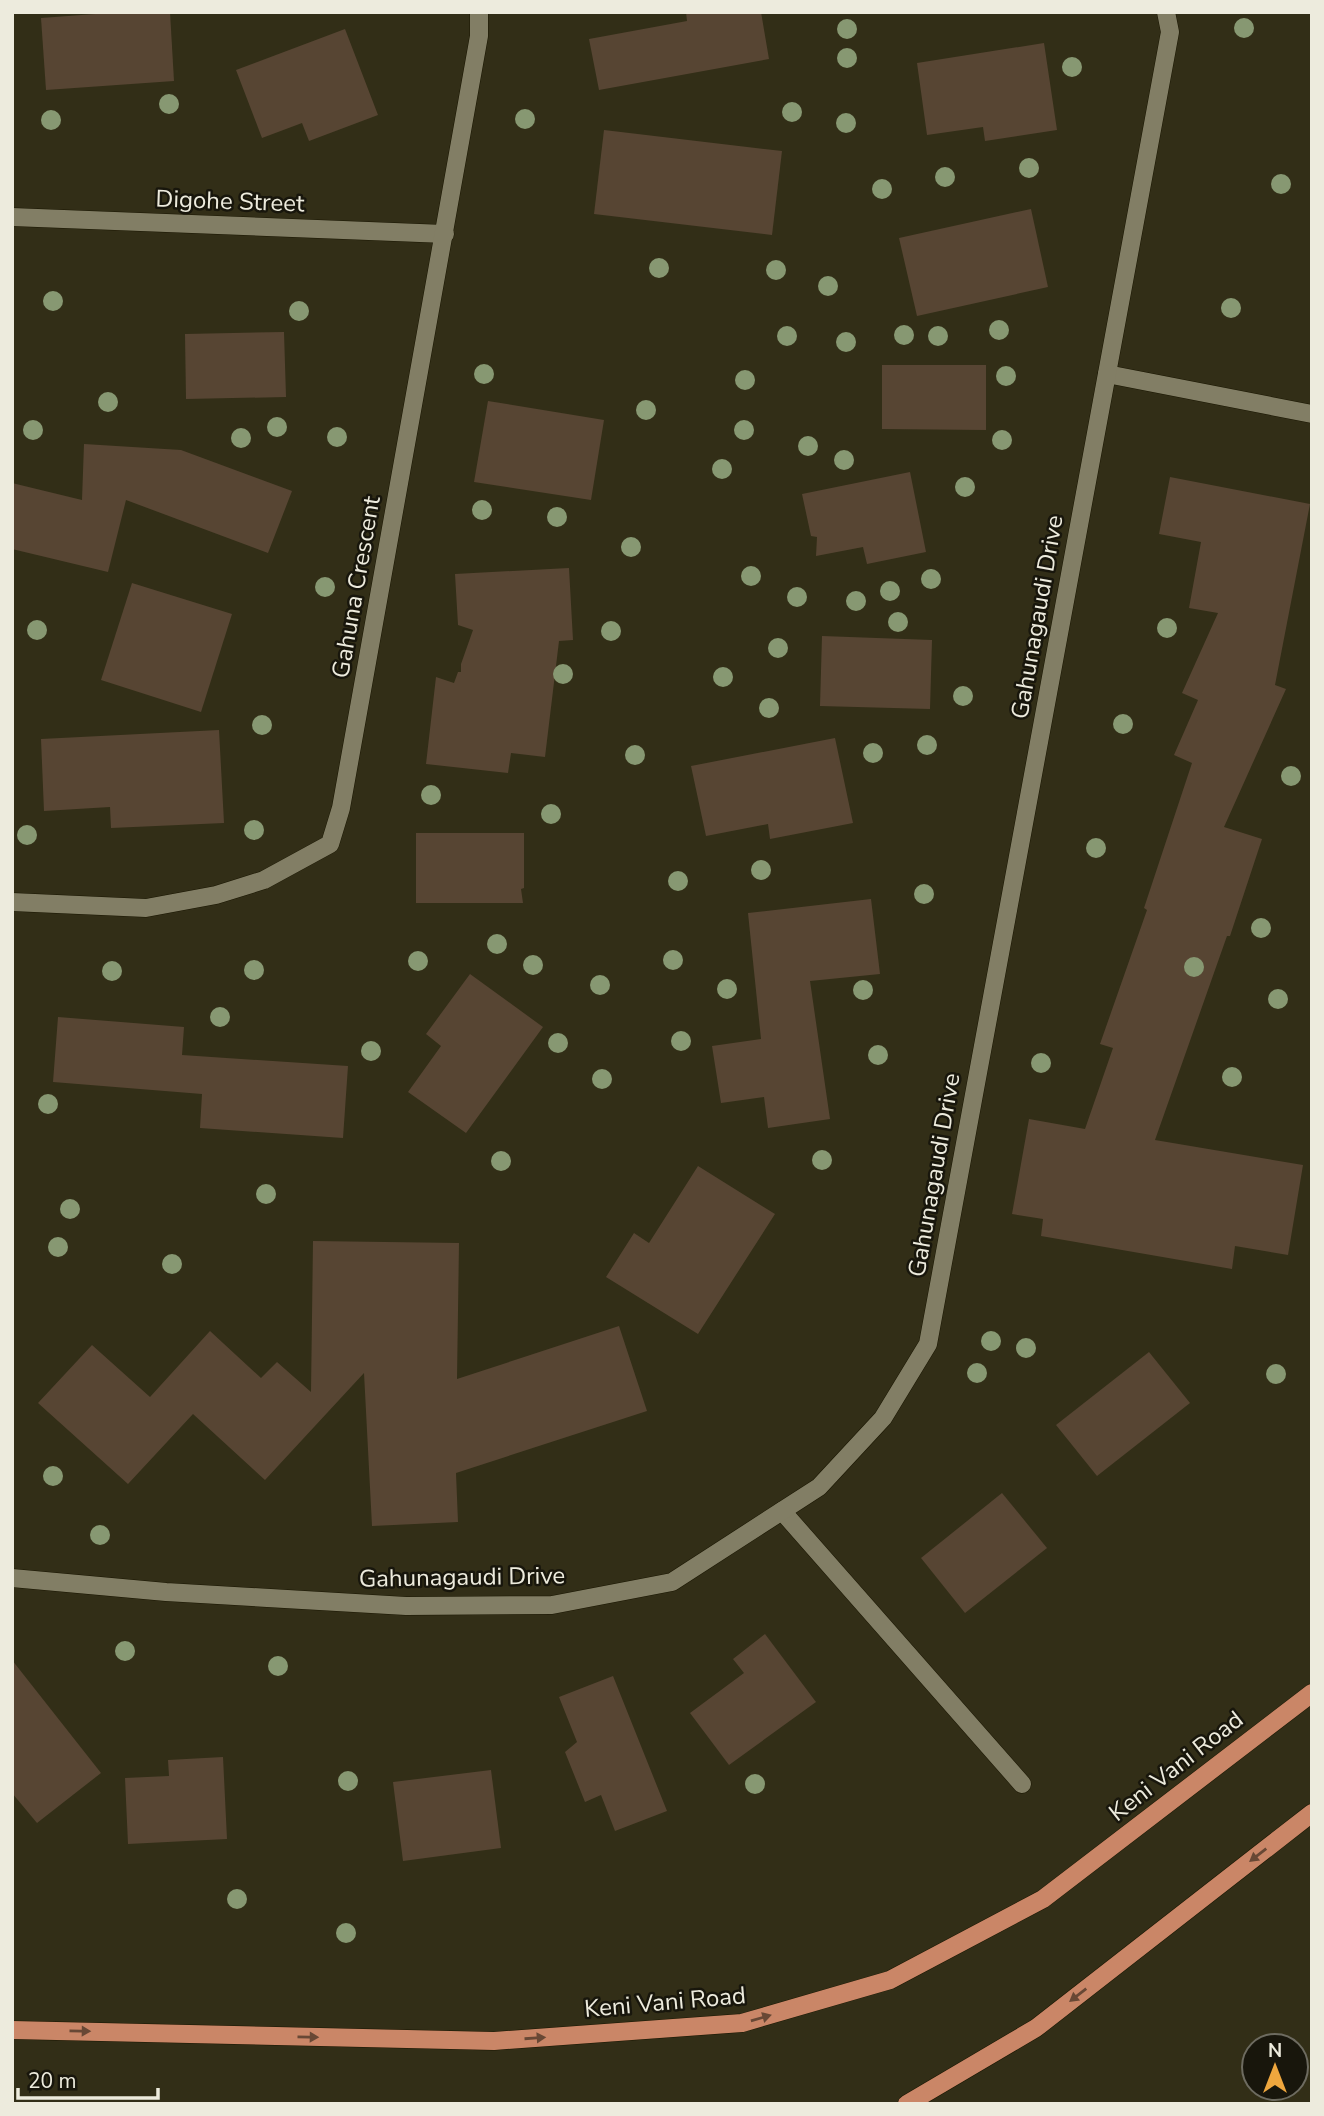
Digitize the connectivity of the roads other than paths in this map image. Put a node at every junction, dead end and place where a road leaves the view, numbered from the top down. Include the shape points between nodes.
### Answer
1 (479, 12) edge
2 (1166, 12) edge
3 (12, 216) edge
4 (445, 234) junction
5 (1107, 374) junction
6 (1312, 414) edge
7 (12, 902) edge
8 (782, 1511) junction
9 (12, 1578) edge
10 (1312, 1693) edge
11 (1022, 1784) dead end
12 (1312, 1813) edge
13 (12, 2030) edge
14 (907, 2104) edge

1 - 4 street, Gahuna Crescent via 479,36
2 - 5 street, Gahunagaudi Drive via 1170,32
3 - 4 street, Digohe Street
4 - 7 street, Gahuna Crescent via 341,808 330,844 264,880 216,895 146,908
5 - 6 street
5 - 8 street, Gahunagaudi Drive via 928,1344 883,1418 819,1487
8 - 9 street, Gahunagaudi Drive via 672,1582 552,1605 406,1606
8 - 11 street
13 -> 10 main road, Keni Vani Road via 494,2041 742,2023 890,1980 1043,1899
12 -> 14 main road via 1036,2028

